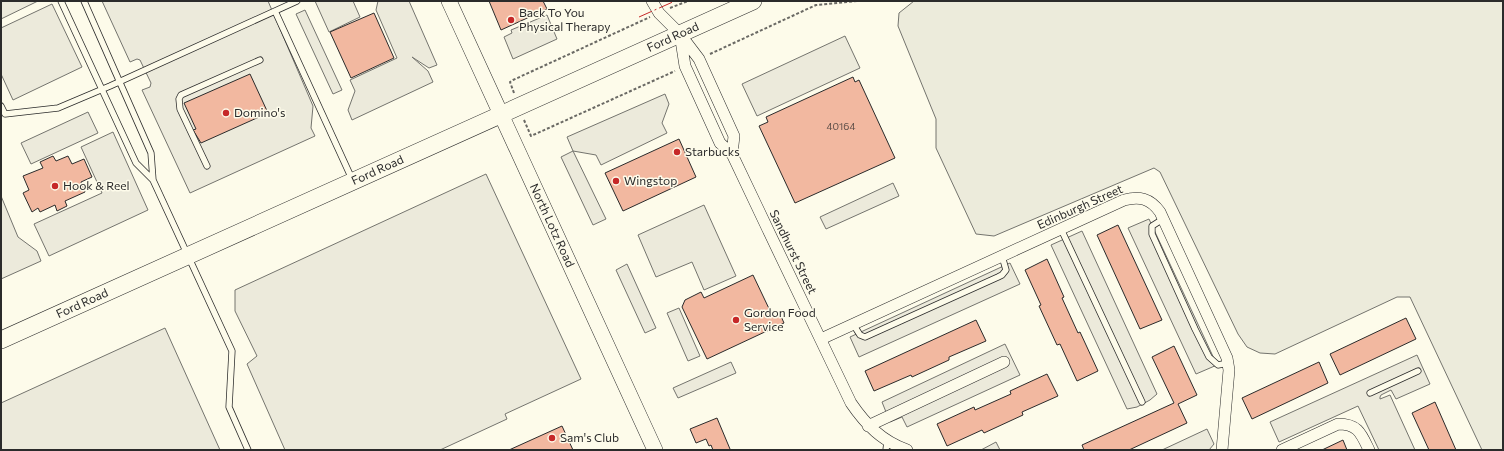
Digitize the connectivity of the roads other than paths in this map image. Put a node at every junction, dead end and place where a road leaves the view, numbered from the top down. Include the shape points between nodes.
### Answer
1 (61, 1) edge
2 (84, 1) edge
3 (297, 1) edge
4 (449, 1) edge
5 (652, 1) edge
6 (754, 1) edge
7 (275, 11) junction
8 (680, 34) junction
9 (260, 60) dead end
10 (119, 82) junction
11 (102, 90) junction
12 (1, 106) edge
13 (501, 115) junction
14 (732, 154) junction
15 (207, 166) dead end
16 (153, 180) junction
17 (353, 181) junction
18 (1163, 219) junction
19 (1061, 229) junction
20 (188, 256) junction
21 (1002, 256) junction
22 (854, 324) junction
23 (821, 339) junction
24 (1, 340) edge
25 (1004, 362) dead end
26 (1228, 363) junction
27 (1418, 371) dead end
28 (1370, 393) dead end
29 (1142, 402) dead end
30 (868, 426) junction
31 (887, 445) edge
32 (248, 450) edge
33 (655, 450) edge
34 (907, 450) edge
35 (1225, 450) edge
36 (1282, 450) edge
37 (1369, 450) edge

1 - 11 lane
2 - 10 lane
3 - 7 lane
4 - 13 street, North Lotz Road
5 - 8 street via 659,13
6 - 8 main road, Ford Road
7 - 10 lane
7 - 17 lane
8 - 13 main road, Ford Road
8 - 14 street, Sandhurst Street via 685,66 720,143
8 - 14 street, Sandhurst Street via 699,59 734,136
9 - 15 lane via 181,95 180,109
10 - 11 lane
10 - 16 lane via 151,154
11 - 12 lane via 58,108 5,114
11 - 16 lane via 136,163
13 - 17 main road, Ford Road
13 - 33 street, North Lotz Road
14 - 23 street, Sandhurst Street
16 - 20 lane
17 - 20 main road, Ford Road
18 - 19 street, Edinburgh Street via 1152,203 1134,198 1124,200
18 - 26 street, Edinburgh Street
18 - 26 lane via 1152,226 1152,234 1209,357 1218,365
19 - 21 street, Edinburgh Street
19 - 29 lane
20 - 24 main road, Ford Road
20 - 32 lane via 232,351 229,408
21 - 22 street, Edinburgh Street
21 - 22 lane via 1006,270 998,278 865,337 860,335
22 - 23 street, Edinburgh Street
23 - 30 street, Sandhurst Street via 851,403
25 - 30 street
26 - 35 street, Edinburgh Street
27 - 28 lane
30 - 31 street, Sandhurst Street
31 - 34 street, Sandhurst Street
36 - 37 street via 1338,424 1347,424 1362,434

